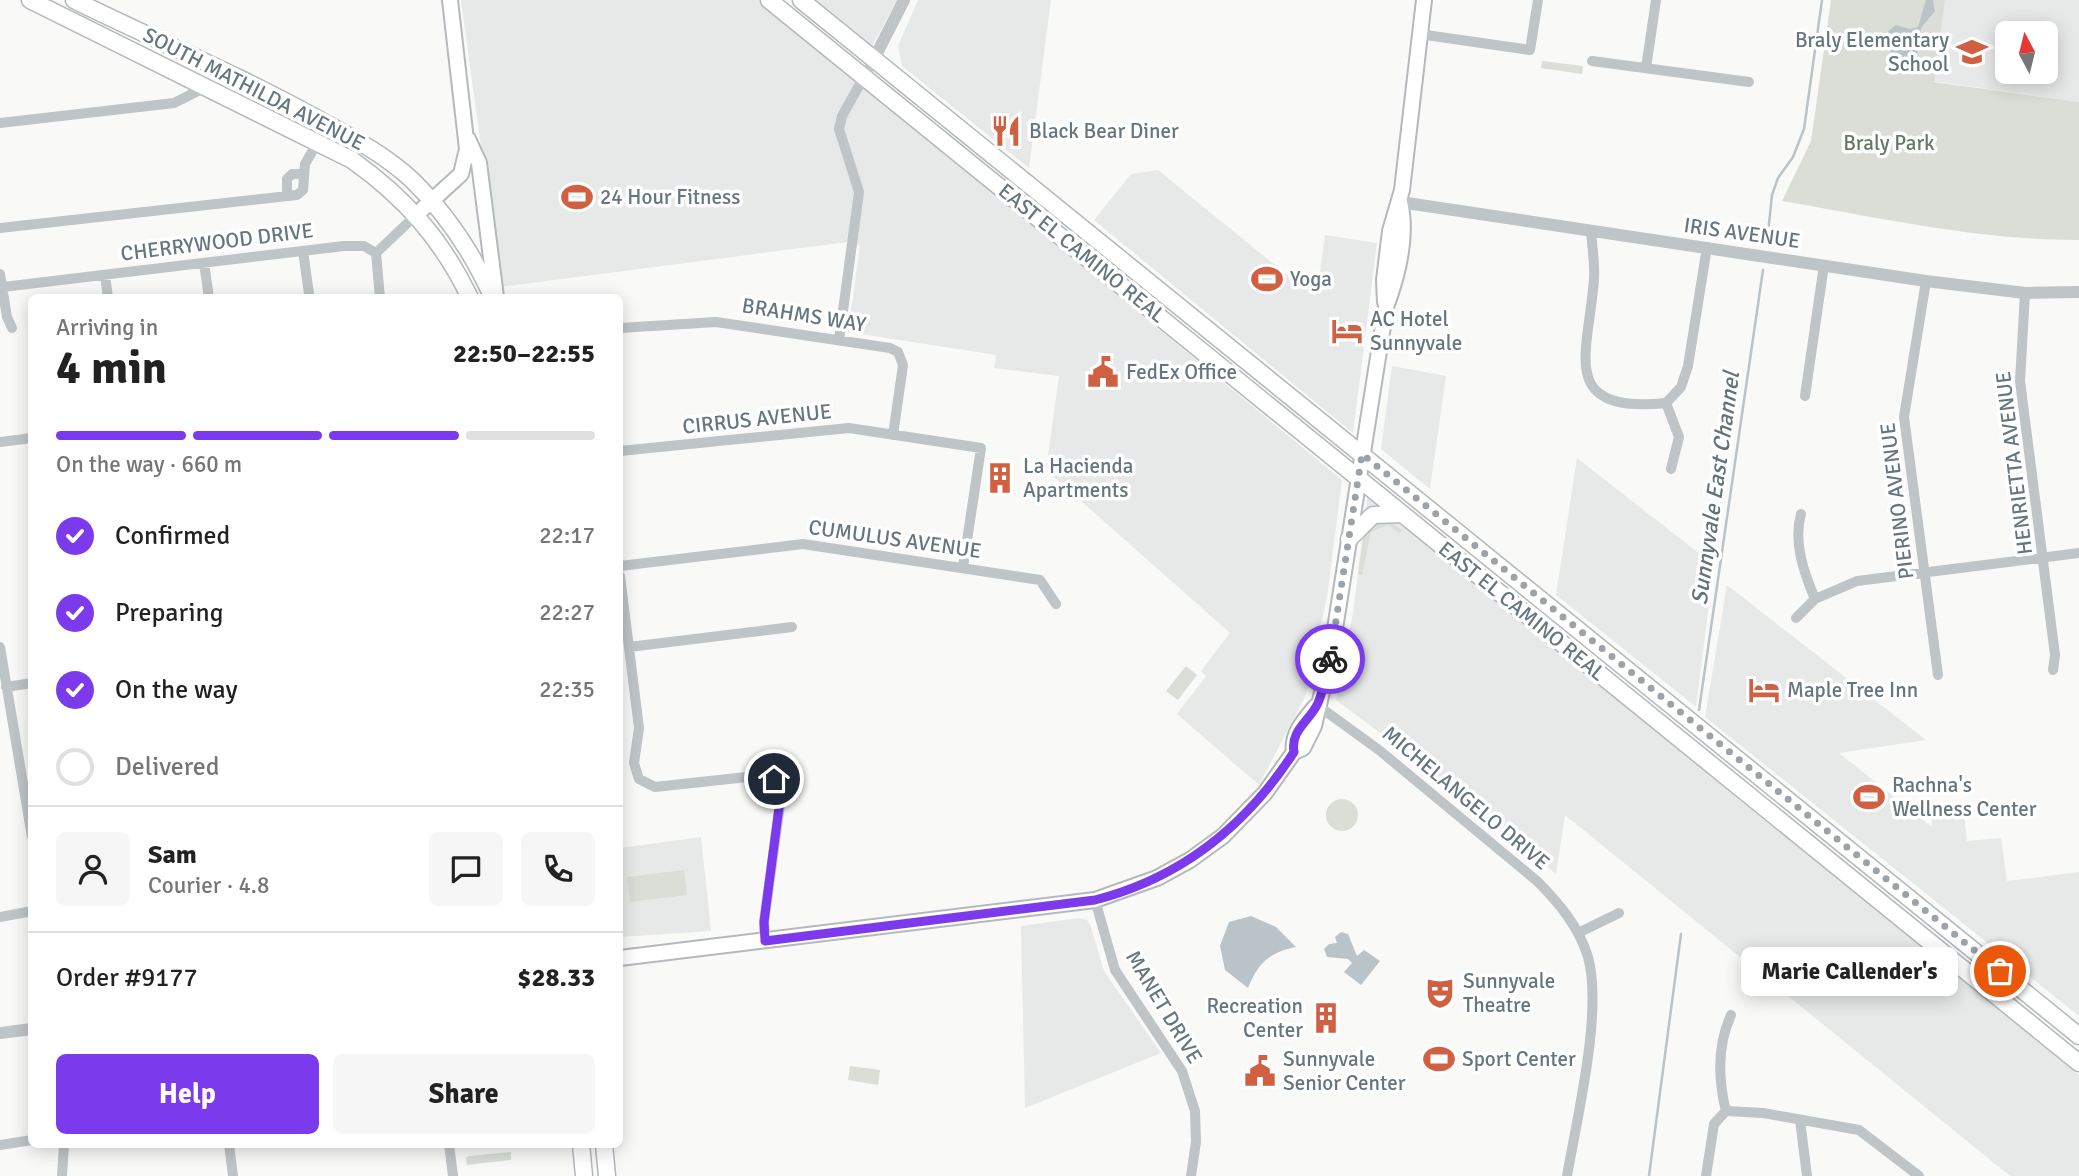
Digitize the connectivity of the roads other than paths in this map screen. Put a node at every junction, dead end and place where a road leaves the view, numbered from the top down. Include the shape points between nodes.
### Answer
1 (30, 0) edge
2 (74, 0) edge
3 (450, 0) edge
4 (769, 0) edge
5 (801, 0) edge
6 (904, 0) edge
7 (1424, 0) edge
8 (1538, 0) edge
9 (1656, 0) edge
10 (1419, 34) junction
11 (874, 59) junction
12 (1592, 61) dead end
13 (1646, 68) junction
14 (864, 77) junction
15 (1749, 82) dead end
16 (204, 88) junction
17 (0, 123) edge
18 (466, 134) junction
19 (317, 144) junction
20 (303, 174) junction
21 (287, 196) junction
22 (1015, 200) junction
23 (432, 201) junction
24 (1400, 202) junction
25 (417, 214) junction
26 (1074, 220) junction
27 (0, 228) edge
28 (1591, 230) junction
29 (1073, 247) junction
30 (1707, 247) junction
31 (303, 251) junction
32 (376, 253) junction
33 (204, 262) junction
34 (1825, 265) junction
35 (1137, 272) junction
36 (0, 274) edge
37 (105, 275) junction
38 (1926, 281) junction
39 (3, 287) junction
40 (2079, 292) edge
41 (2025, 293) junction
42 (107, 294) edge
43 (208, 294) edge
44 (309, 294) dead end
45 (380, 294) edge
46 (468, 294) edge
47 (492, 294) edge
48 (494, 294) edge
49 (12, 328) dead end
50 (623, 328) edge
51 (839, 340) junction
52 (1805, 396) dead end
53 (1666, 403) junction
54 (893, 435) junction
55 (28, 438) edge
56 (0, 442) edge
57 (623, 451) edge
58 (1362, 454) junction
59 (1671, 469) dead end
60 (1357, 477) junction
61 (1402, 514) junction
62 (1801, 514) dead end
63 (1349, 539) junction
64 (2079, 553) edge
65 (2045, 558) junction
66 (623, 566) edge
67 (963, 567) junction
68 (1924, 573) junction
69 (1815, 598) junction
70 (623, 600) edge
71 (1056, 604) dead end
72 (1796, 618) dead end
73 (792, 627) dead end
74 (0, 646) edge
75 (629, 647) junction
76 (2053, 670) dead end
77 (1938, 675) dead end
78 (28, 684) edge
79 (6, 687) junction
80 (1317, 705) junction
81 (1708, 760) junction
82 (1747, 766) junction
83 (28, 790) edge
84 (1745, 792) junction
85 (1819, 825) junction
86 (1095, 900) junction
87 (28, 912) edge
88 (1619, 913) dead end
89 (0, 917) edge
90 (1578, 933) junction
91 (765, 941) junction
92 (623, 958) edge
93 (1985, 986) junction
94 (1731, 1015) dead end
95 (28, 1030) edge
96 (0, 1033) edge
97 (2079, 1036) edge
98 (2079, 1047) edge
99 (2079, 1063) edge
100 (1726, 1111) junction
101 (1800, 1120) junction
102 (28, 1141) edge
103 (0, 1145) edge
104 (64, 1148) edge
105 (230, 1148) edge
106 (450, 1148) edge
107 (581, 1148) edge
108 (604, 1148) edge
109 (62, 1176) edge
110 (233, 1176) edge
111 (453, 1176) edge
112 (584, 1176) edge
113 (607, 1176) edge
114 (1191, 1176) edge
115 (1567, 1176) edge
116 (1706, 1176) edge
117 (1807, 1176) edge
118 (1919, 1176) edge

1 - 16 main road, SOUTH MATHILDA AVENUE
2 - 23 main road, SOUTH MATHILDA AVENUE via 279,98 373,149
3 - 18 main road
4 - 14 main road, EAST EL CAMINO REAL
5 - 11 main road, EAST EL CAMINO REAL
6 - 11 street
7 - 10 main road
8 - 10 street via 1530,50
9 - 13 street
10 - 24 main road
11 - 14 street
11 - 26 main road, EAST EL CAMINO REAL
12 - 13 street
13 - 15 street
14 - 22 main road, EAST EL CAMINO REAL
14 - 51 street via 839,129 859,192
16 - 17 street via 174,103
16 - 19 main road, SOUTH MATHILDA AVENUE
18 - 23 main road via 461,174
18 - 48 main road via 478,163
19 - 20 street
19 - 25 main road, SOUTH MATHILDA AVENUE via 352,160 389,186
20 - 21 street via 302,192
20 - 21 street via 287,179
21 - 27 street
22 - 26 main road via 1021,195 1030,198 1063,223
22 - 29 main road, EAST EL CAMINO REAL
23 - 25 main road
23 - 47 main road, SOUTH MATHILDA AVENUE via 466,246
24 - 28 street, IRIS AVENUE
24 - 58 main road via 1404,220 1395,282 1386,307
25 - 32 street
25 - 46 main road, SOUTH MATHILDA AVENUE
26 - 35 main road, EAST EL CAMINO REAL
28 - 30 street, IRIS AVENUE
28 - 53 street via 1594,278 1583,361 1589,384 1608,399 1639,406
29 - 35 main road via 1093,251 1126,277
29 - 60 main road, EAST EL CAMINO REAL
30 - 34 street, IRIS AVENUE
30 - 53 street via 1688,366 1681,387
31 - 32 street, CHERRYWOOD DRIVE via 357,245
31 - 33 street, CHERRYWOOD DRIVE
31 - 44 street
32 - 45 street
33 - 37 street, CHERRYWOOD DRIVE
33 - 43 street
34 - 38 street, IRIS AVENUE
34 - 52 street
35 - 58 main road, EAST EL CAMINO REAL
36 - 39 street
37 - 39 street, CHERRYWOOD DRIVE
37 - 42 street
38 - 41 street, IRIS AVENUE
38 - 68 street, PIERINO AVENUE via 1905,417
39 - 49 street
40 - 41 street, IRIS AVENUE
41 - 65 street, HENRIETTA AVENUE via 2020,381
50 - 51 street, BRAHMS WAY via 716,322
51 - 54 street, BRAHMS WAY via 898,352 903,365
53 - 59 street via 1679,437
54 - 57 street, CIRRUS AVENUE via 827,429
54 - 67 street, CIRRUS AVENUE via 981,448
55 - 56 street
58 - 60 main road
58 - 82 main road, EAST EL CAMINO REAL
60 - 61 main road, EAST EL CAMINO REAL
60 - 63 main road
61 - 63 main road via 1373,515
61 - 81 main road, EAST EL CAMINO REAL
62 - 69 street via 1803,571
63 - 80 main road via 1331,654
64 - 65 street
65 - 68 street
65 - 76 street, HENRIETTA AVENUE
66 - 67 street, CUMULUS AVENUE via 803,544
67 - 71 street, CUMULUS AVENUE via 1041,580
68 - 69 street via 1857,581
68 - 77 street, PIERINO AVENUE
69 - 72 street
70 - 75 street
73 - 75 street
74 - 79 street
75 - 91 street via 639,738 635,769 644,784 656,787 759,775 780,785
78 - 79 street
79 - 83 street via 13,742
80 - 86 main road via 1292,742 1294,752 1252,808 1206,848 1157,878
80 - 90 street, MICHELANGELO DRIVE via 1379,750 1537,881
81 - 82 main road via 1740,770
81 - 84 main road, EAST EL CAMINO REAL
82 - 85 main road, EAST EL CAMINO REAL
84 - 85 main road via 1758,789 1793,815
84 - 93 main road, EAST EL CAMINO REAL
85 - 97 main road, EAST EL CAMINO REAL
86 - 91 main road
86 - 114 street, MANET DRIVE via 1115,970 1182,1071 1195,1111
87 - 89 street
88 - 90 street
90 - 115 street, MICHELANGELO DRIVE via 1588,956 1593,1010
91 - 92 main road
93 - 98 main road via 2002,989
93 - 99 main road, EAST EL CAMINO REAL
94 - 100 street via 1718,1079
95 - 96 street
100 - 101 street
100 - 116 street via 1714,1124
101 - 117 street
101 - 118 street via 1859,1130
102 - 103 street
104 - 109 street
105 - 110 street
106 - 111 street
107 - 112 main road
108 - 113 main road

